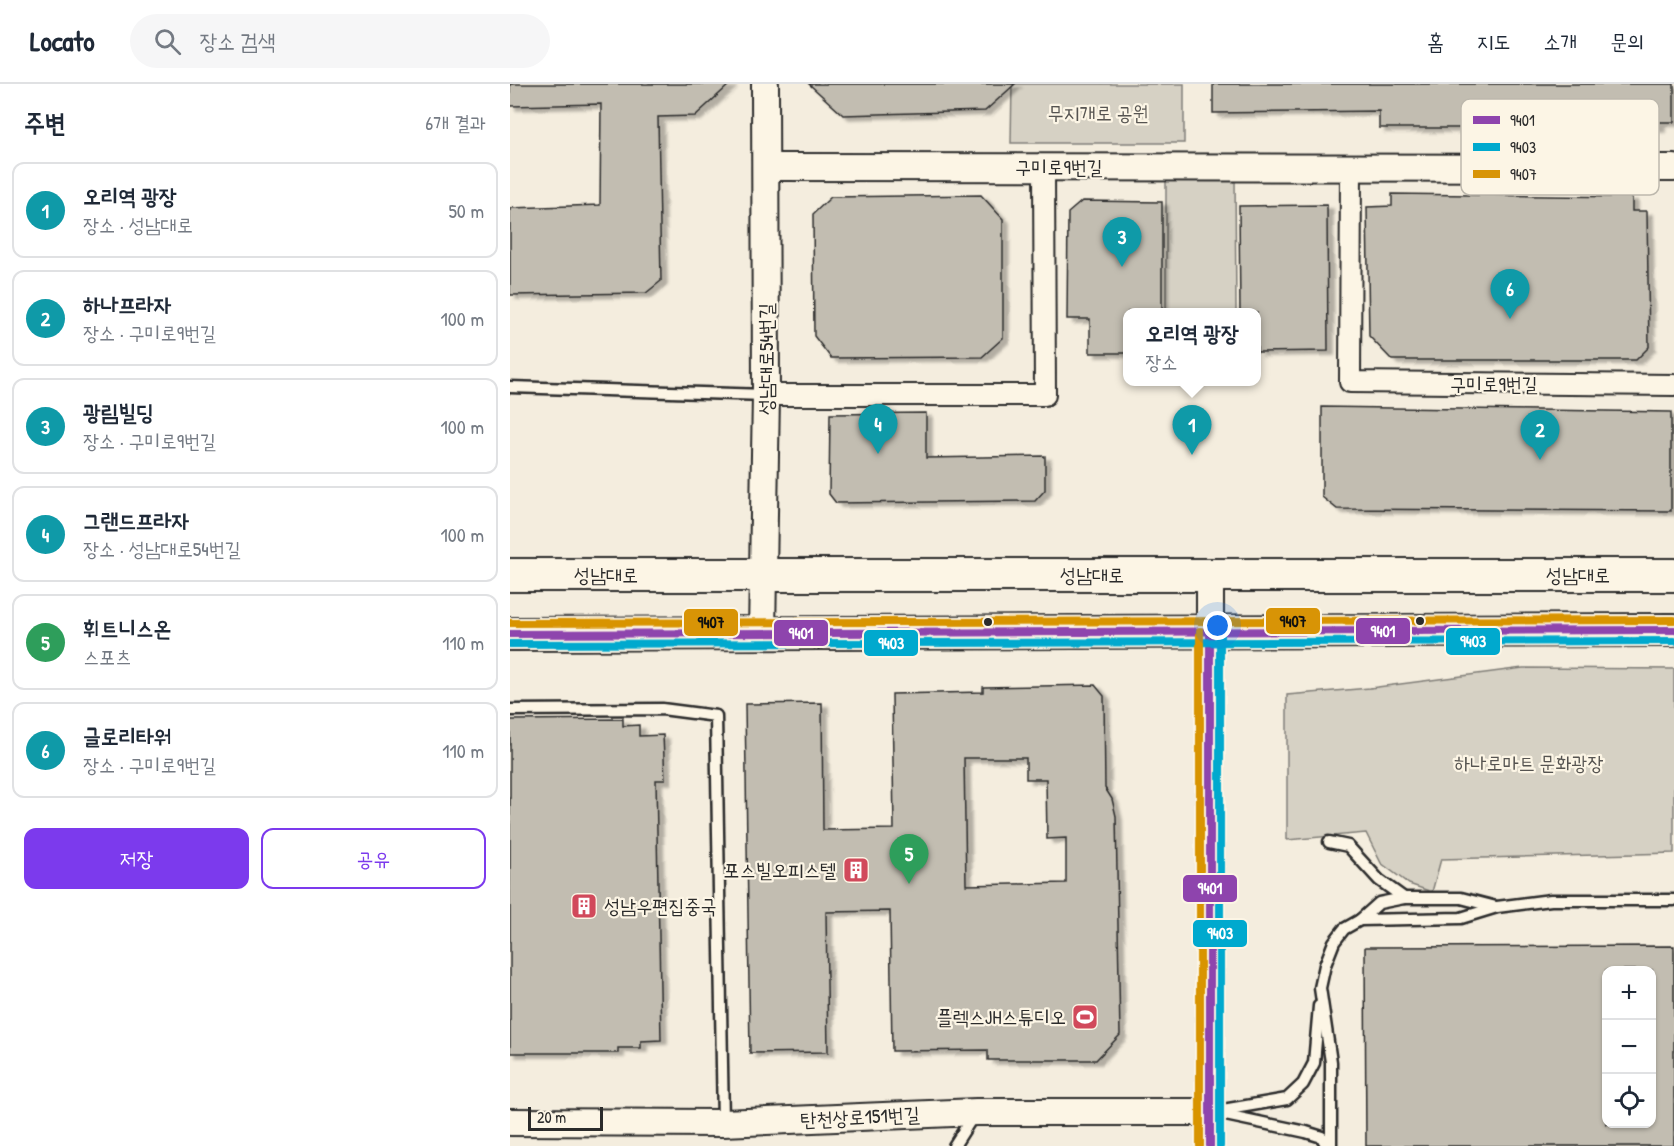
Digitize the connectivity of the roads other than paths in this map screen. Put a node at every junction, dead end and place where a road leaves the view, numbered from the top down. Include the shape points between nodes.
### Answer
1 (765, 84) edge
2 (766, 167) junction
3 (1044, 167) junction
4 (1351, 167) junction
5 (1461, 167) edge
6 (1659, 168) edge
7 (1674, 168) edge
8 (1674, 385) edge
9 (510, 387) edge
10 (766, 395) junction
11 (510, 575) edge
12 (763, 575) junction
13 (1210, 575) junction
14 (1674, 575) edge
15 (1674, 630) edge
16 (1210, 631) junction
17 (762, 633) junction
18 (510, 634) edge
19 (510, 710) edge
20 (1329, 842) dead end
21 (1404, 898) junction
22 (1674, 900) edge
23 (1497, 907) junction
24 (1360, 920) junction
25 (1320, 988) junction
26 (976, 1112) junction
27 (1210, 1112) junction
28 (510, 1122) edge
29 (723, 1123) junction
30 (954, 1146) edge
31 (1210, 1146) edge
32 (1329, 1146) edge

1 - 2 street, 성남대로54번길
2 - 3 street, 구미로9번길
2 - 10 street, 성남대로54번길
3 - 4 street, 구미로9번길
3 - 10 street via 1045,395
4 - 5 street, 구미로9번길
4 - 8 street, 구미로9번길 via 1350,382
6 - 7 street, 구미로9번길
9 - 10 lane
10 - 12 street, 성남대로54번길
11 - 12 main road, 성남대로
12 - 13 main road, 성남대로
12 - 17 street, 성남대로54번길
13 - 14 main road, 성남대로
13 - 16 street
15 - 16 main road
16 - 17 main road
16 - 27 street
17 - 18 main road
19 - 29 lane via 662,709 716,716
20 - 21 lane via 1348,846 1379,880
21 - 23 lane via 1461,898
21 - 24 lane via 1379,903
22 - 23 lane via 1551,900
23 - 24 lane via 1461,918
24 - 25 lane via 1344,929 1334,942
25 - 27 lane via 1314,1063 1304,1084 1287,1099
25 - 32 lane via 1331,1062
26 - 27 street, 탄천상로151번길
26 - 29 street, 탄천상로151번길
26 - 30 lane
27 - 31 street
27 - 32 lane via 1306,1132 1322,1137
28 - 29 street, 탄천상로151번길

